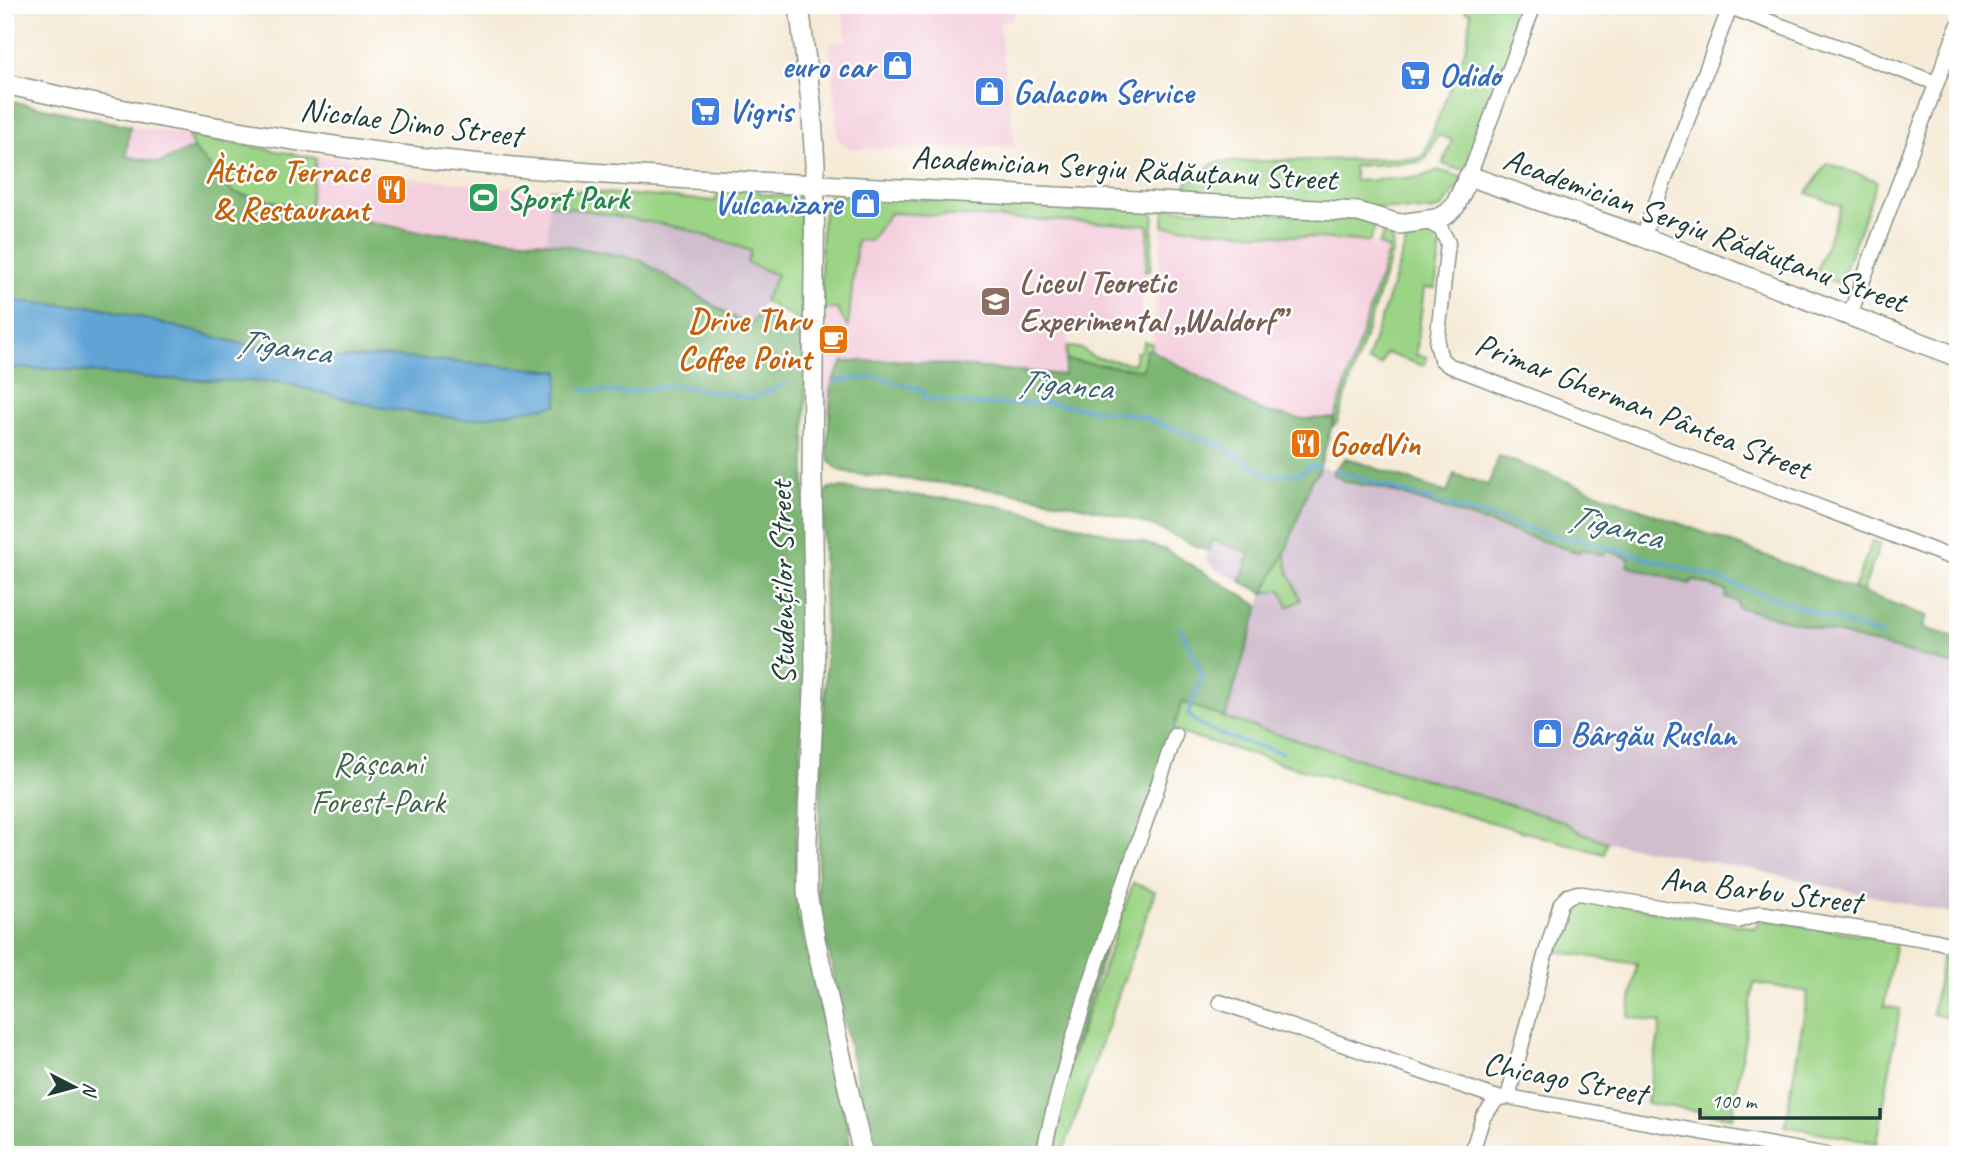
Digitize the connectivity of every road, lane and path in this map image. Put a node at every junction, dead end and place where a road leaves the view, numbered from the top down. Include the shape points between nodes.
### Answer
1 (799, 5) edge
2 (1534, 5) edge
3 (1958, 26) edge
4 (1937, 83) junction
5 (5, 84) edge
6 (1469, 176) junction
7 (814, 184) junction
8 (1428, 222) junction
9 (1643, 237) junction
10 (1849, 317) junction
11 (1958, 357) edge
12 (1958, 560) edge
13 (1175, 735) dead end
14 (1958, 947) edge
15 (1220, 1002) dead end
16 (1503, 1098) junction
17 (863, 1155) edge
18 (1043, 1155) edge
19 (1471, 1155) edge
20 (1827, 1155) edge

1 - 7 main road, Studenților Street via 811,102
2 - 6 street
3 - 4 street
4 - 9 street via 1730,7
4 - 10 street
5 - 7 main road, Nicolae Dimo Street via 177,121 358,150 539,168
6 - 8 main road via 1455,206
6 - 9 main road, Academician Sergiu Rădăuțanu Street
7 - 8 main road, Academician Sergiu Rădăuțanu Street via 1358,212 1399,224
7 - 17 main road, Studenților Street via 815,669 807,893
8 - 12 street, Primar Gherman Pântea Street via 1441,229 1448,243 1437,344 1448,365
9 - 10 main road, Academician Sergiu Rădăuțanu Street
10 - 11 main road, Academician Sergiu Rădăuțanu Street
13 - 18 street via 1078,1020
14 - 16 street, Ana Barbu Street via 1760,913 1738,921 1578,893 1568,896 1544,959
15 - 16 street, Chicago Street
16 - 19 street via 1483,1117
16 - 20 street, Chicago Street

